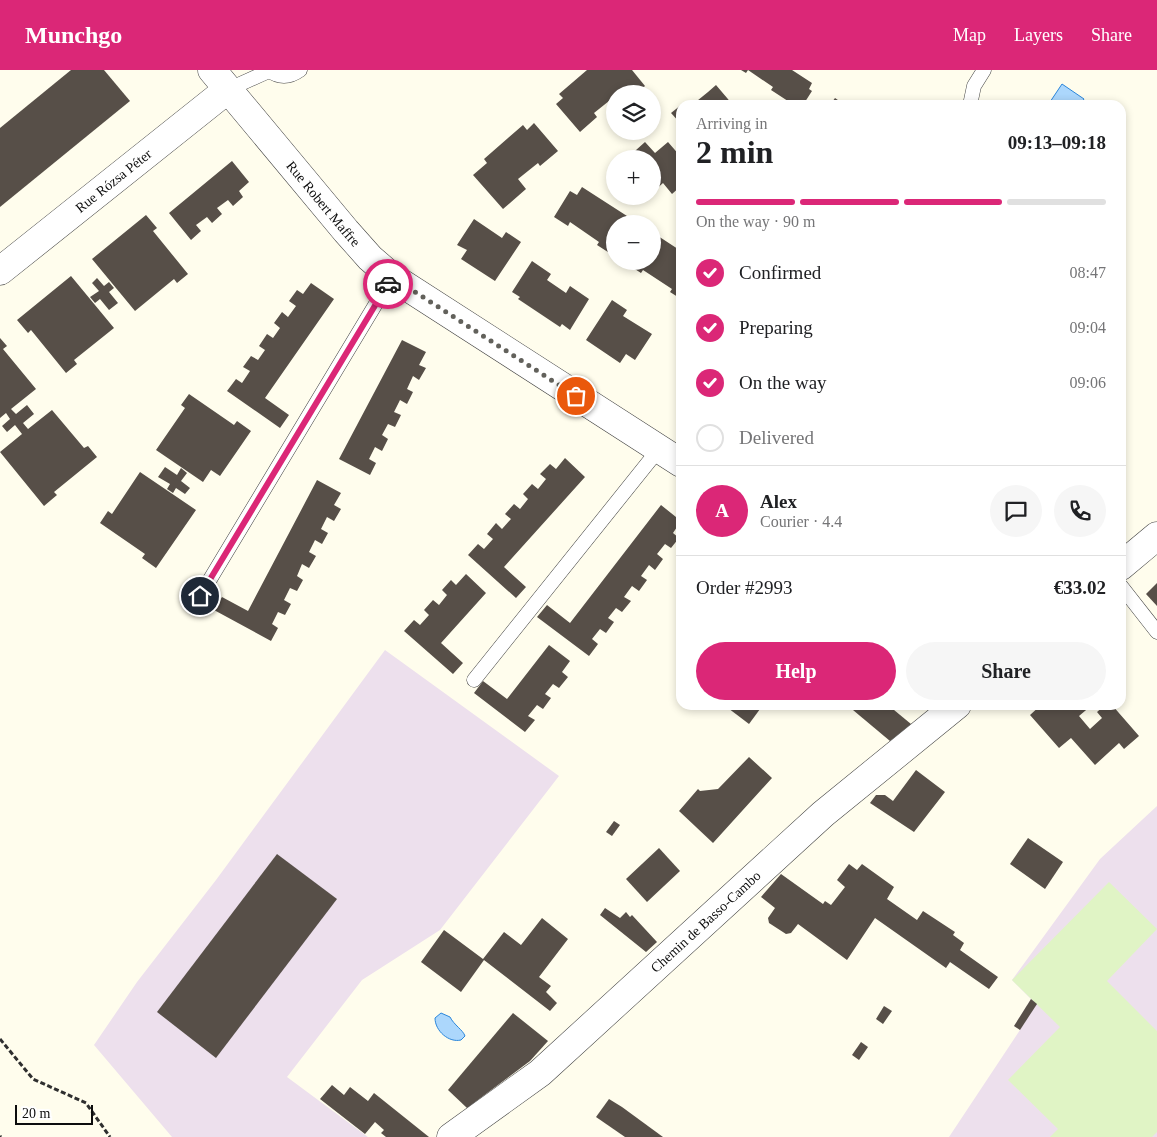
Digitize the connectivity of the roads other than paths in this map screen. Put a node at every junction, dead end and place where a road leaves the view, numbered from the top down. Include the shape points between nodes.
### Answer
1 (268, 70) edge
2 (300, 70) edge
3 (984, 70) edge
4 (220, 80) edge
5 (971, 100) edge
6 (0, 271) edge
7 (392, 277) junction
8 (670, 456) edge
9 (1157, 536) edge
10 (1126, 562) edge
11 (1126, 592) edge
12 (200, 596) dead end
13 (1157, 632) edge
14 (474, 680) dead end
15 (951, 710) edge
16 (451, 1137) edge

1 - 2 lane via 285,77
1 - 4 lane
3 - 5 lane via 974,86
4 - 6 street, Rue Rózsa Péter
4 - 7 street, Rue Robert Maffre via 352,238
7 - 8 street, Rue Robert Maffre
7 - 12 lane
8 - 14 lane
9 - 10 street
11 - 13 lane
15 - 16 street, Chemin de Basso-Cambo via 823,814 540,1073

